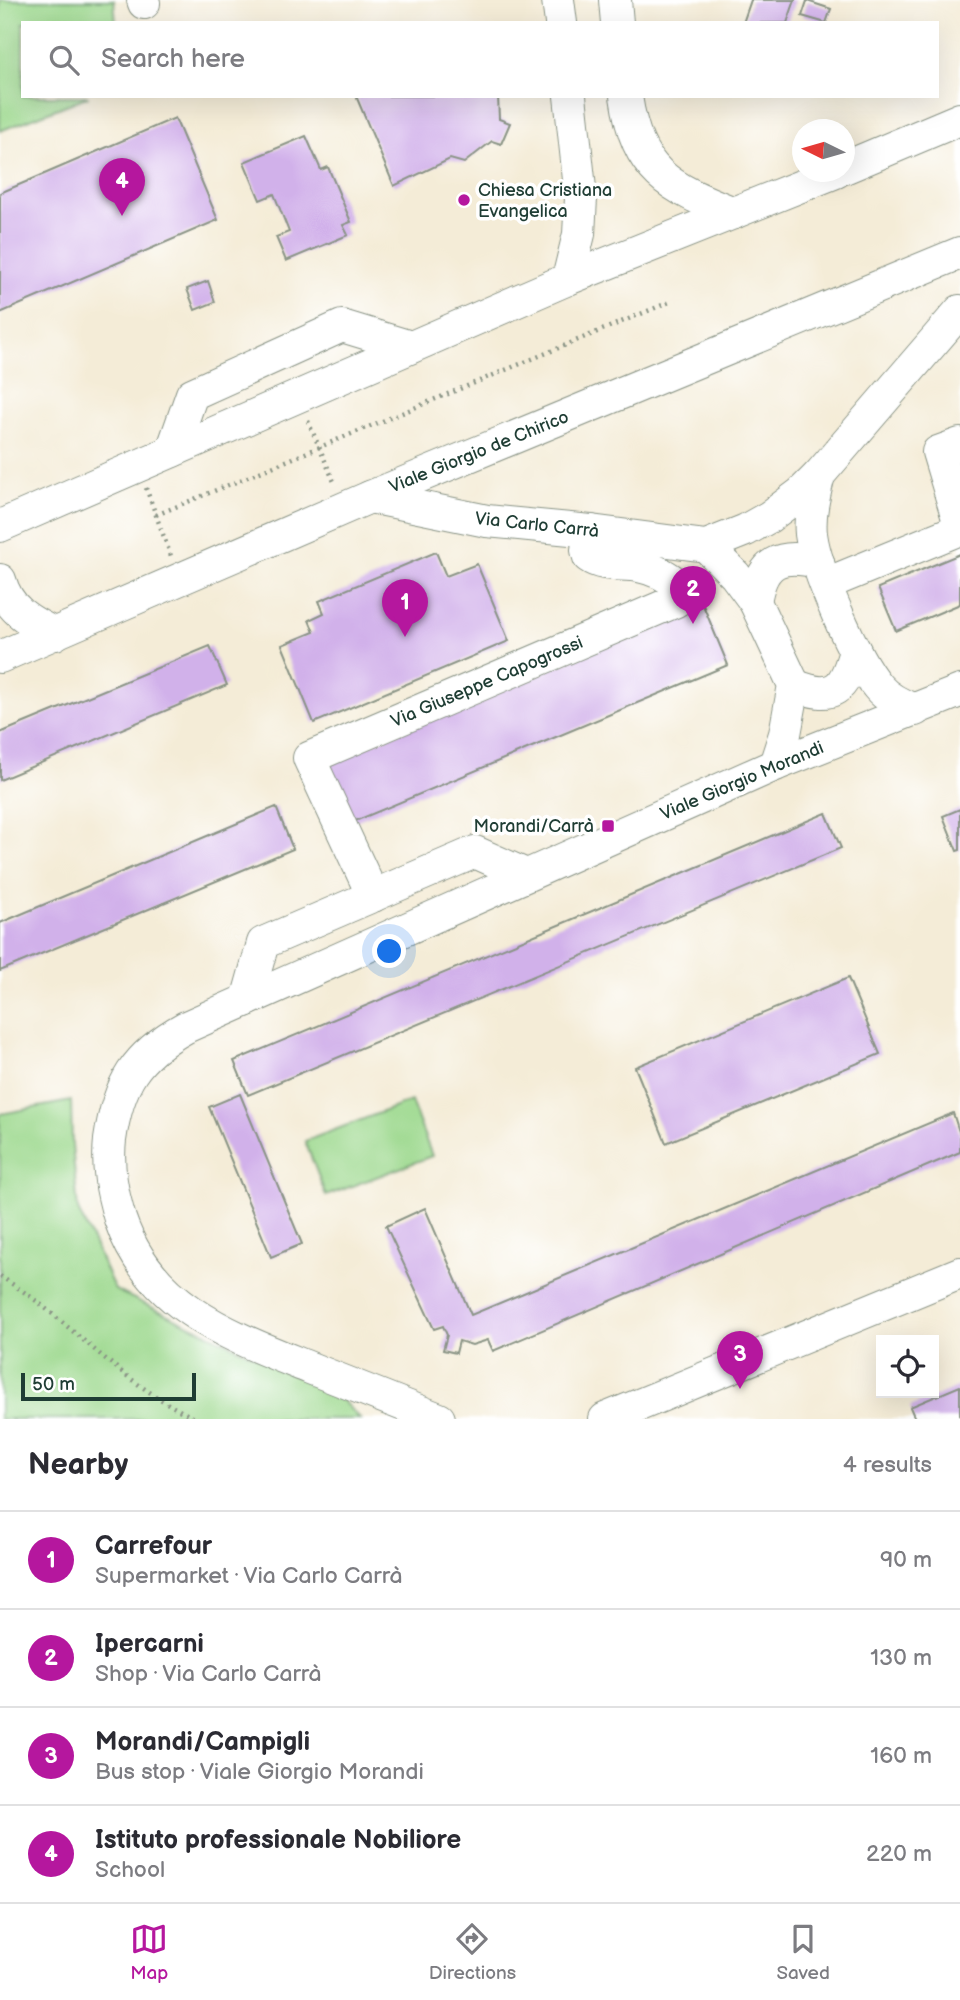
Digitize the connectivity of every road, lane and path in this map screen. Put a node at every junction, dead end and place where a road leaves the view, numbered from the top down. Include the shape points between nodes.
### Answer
1 (558, 0) edge
2 (615, 0) edge
3 (561, 21) edge
4 (617, 21) edge
5 (570, 98) edge
6 (626, 98) edge
7 (960, 119) edge
8 (855, 164) edge
9 (811, 182) edge
10 (734, 213) junction
11 (960, 253) edge
12 (568, 279) junction
13 (672, 301) dead end
14 (960, 310) edge
15 (411, 347) junction
16 (297, 396) junction
17 (960, 443) edge
18 (320, 448) junction
19 (172, 451) junction
20 (138, 465) junction
21 (819, 475) junction
22 (357, 502) junction
23 (156, 515) junction
24 (960, 527) edge
25 (591, 531) junction
26 (3, 533) edge
27 (706, 545) junction
28 (822, 573) junction
29 (0, 580) edge
30 (179, 580) junction
31 (755, 601) junction
32 (55, 634) junction
33 (855, 651) junction
34 (0, 657) edge
35 (794, 685) junction
36 (960, 691) edge
37 (915, 710) junction
38 (775, 765) junction
39 (526, 876) junction
40 (373, 896) junction
41 (247, 1000) junction
42 (960, 1273) edge
43 (0, 1276) edge
44 (376, 1405) edge
45 (197, 1419) edge
46 (439, 1419) edge
47 (605, 1419) edge

1 - 3 street
2 - 4 street
5 - 12 street via 581,198 579,234
6 - 10 street via 644,155 666,182
7 - 8 street
9 - 10 street
10 - 12 street
11 - 22 street, Viale Giorgio de Chirico
12 - 15 street
13 - 18 path
14 - 21 street, Via Carlo Carrà
15 - 16 street
15 - 19 street via 342,326 192,394
16 - 18 path
16 - 19 street
17 - 24 street via 938,452
18 - 22 path
18 - 23 path
19 - 20 street
20 - 23 path
20 - 26 street
21 - 27 street, Via Carlo Carrà via 758,524
21 - 28 street via 810,524
22 - 25 street, Via Carlo Carrà
22 - 30 street, Viale Giorgio de Chirico
23 - 30 path
24 - 28 street
25 - 27 street, Via Carlo Carrà
25 - 40 street, Via Giuseppe Capogrossi via 589,557 668,576 679,586 676,601 309,758
27 - 31 street
28 - 31 street via 796,558 776,561 763,573
28 - 33 street
29 - 32 street via 17,611
30 - 32 street, Viale Giorgio de Chirico
31 - 35 street
32 - 34 street, Viale Giorgio de Chirico
33 - 35 street via 849,673 839,686 820,692
33 - 37 street via 879,688
35 - 38 street
36 - 37 street, Viale Giorgio Morandi
37 - 38 street, Viale Giorgio Morandi
38 - 39 street, Viale Giorgio Morandi
39 - 40 street via 475,852
39 - 41 street, Viale Giorgio Morandi
40 - 41 street via 263,943
41 - 44 street, Viale Giorgio Morandi via 165,1039 142,1057 132,1072 116,1108 108,1156 117,1209 132,1246 150,1273 189,1311
42 - 47 street
43 - 45 path via 134,1382
44 - 46 street, Viale Giorgio Morandi

